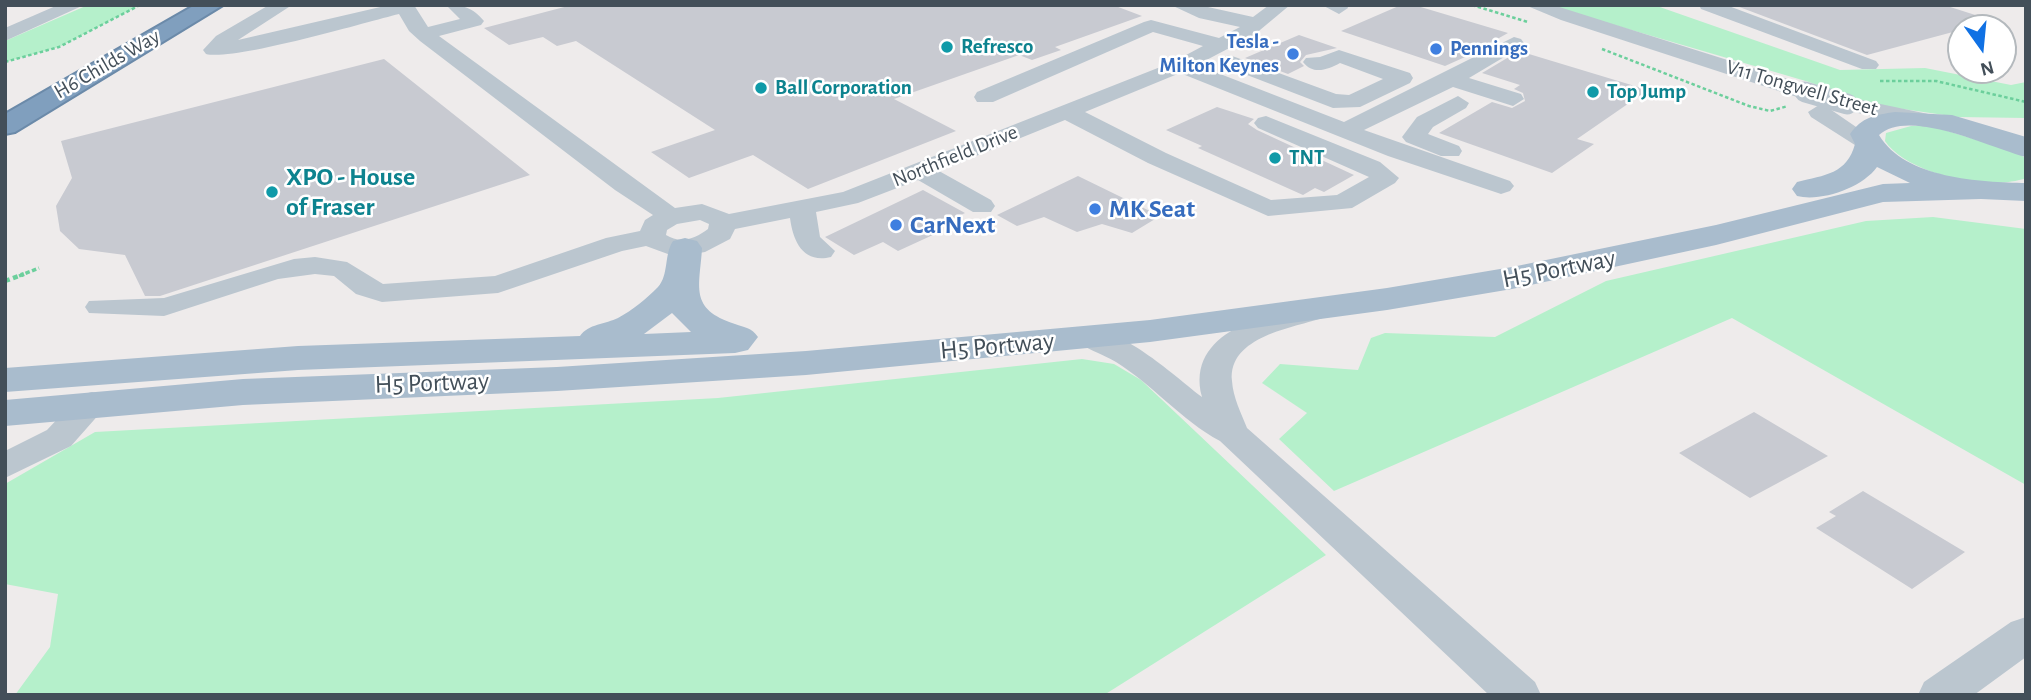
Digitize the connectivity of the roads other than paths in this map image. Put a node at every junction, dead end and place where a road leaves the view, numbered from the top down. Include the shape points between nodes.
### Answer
1 (75, 5) edge
2 (172, 5) edge
3 (212, 5) edge
4 (282, 5) edge
5 (454, 5) edge
6 (1180, 5) edge
7 (1281, 5) edge
8 (1534, 5) edge
9 (1708, 5) edge
10 (404, 6) edge
11 (1257, 24) junction
12 (424, 34) junction
13 (5, 35) edge
14 (1514, 43) dead end
15 (1225, 53) junction
16 (1318, 63) junction
17 (1180, 66) junction
18 (1873, 73) road end
19 (1451, 79) junction
20 (1384, 87) junction
21 (1422, 94) junction
22 (1796, 95) junction
23 (985, 97) dead end
24 (1513, 99) dead end
25 (5, 101) edge
26 (1458, 103) dead end
27 (1065, 111) junction
28 (1925, 120) junction
29 (1266, 123) dead end
30 (1955, 124) junction
31 (5, 126) edge
32 (2026, 127) edge
33 (1346, 130) junction
34 (1867, 144) junction
35 (2026, 148) edge
36 (1442, 165) junction
37 (918, 170) junction
38 (1501, 186) dead end
39 (2009, 193) edge
40 (982, 206) dead end
41 (802, 208) junction
42 (723, 223) junction
43 (660, 227) junction
44 (685, 248) junction
45 (821, 251) dead end
46 (679, 285) junction
47 (100, 307) dead end
48 (1321, 309) junction
49 (1090, 337) junction
50 (762, 341) junction
51 (488, 351) junction
52 (5, 380) edge
53 (92, 403) junction
54 (5, 412) edge
55 (1232, 432) junction
56 (5, 466) edge
57 (2026, 634) edge
58 (1519, 695) edge
59 (1940, 695) edge

1 - 13 street
2 - 25 highway, H6 Childs Way
3 - 31 highway, H6 Childs Way
4 - 10 street via 214,50
5 - 12 street via 474,21
6 - 11 street
7 - 11 street, Northfield Drive
8 - 22 street, V11 Tongwell Street
9 - 18 street
10 - 12 street
11 - 15 street, Northfield Drive
12 - 43 street via 624,185 660,206
14 - 19 street
15 - 16 street
15 - 17 street, Northfield Drive
15 - 23 street via 1148,18
16 - 20 street via 1333,101 1352,102
16 - 20 street via 1402,78
17 - 27 street, Northfield Drive
17 - 33 street
19 - 21 street
19 - 24 street
20 - 21 street
21 - 33 street
22 - 28 street, V11 Tongwell Street, bridge
22 - 34 street, V11 Tongwell Street
26 - 36 street via 1425,122 1414,136 1459,155
27 - 29 street via 1268,208 1342,202 1386,178 1371,167
27 - 37 street, Northfield Drive
28 - 30 main road
28 - 34 main road, H5 Portway via 1875,123 1864,134
30 - 32 main road
30 - 35 main road
33 - 36 street
34 - 39 main road via 1910,171
34 - 50 main road, H5 Portway via 1868,160 1863,167 1833,181 1727,212 1546,250 1154,306
36 - 38 street
37 - 40 street
37 - 41 street, Northfield Drive via 849,198
39 - 48 main road, H5 Portway via 1883,193 1627,255
41 - 42 street, Northfield Drive
41 - 45 street via 807,240
42 - 43 street, Northfield Drive via 702,212
42 - 44 street, Northfield Drive via 714,238
43 - 44 street via 663,246
43 - 47 street, Northfield Drive via 498,285 382,293 367,290 349,272 310,268 268,274 166,307
44 - 46 main road
46 - 50 main road via 690,314 700,322 728,335
46 - 51 main road via 643,321 619,333
48 - 49 main road, H5 Portway
48 - 55 street via 1252,332 1224,350 1215,377
49 - 53 main road, H5 Portway via 725,369
49 - 55 street via 1127,355 1215,424
50 - 51 main road, H5 Portway
51 - 52 main road, H5 Portway via 214,362
53 - 54 main road, H5 Portway
53 - 56 street via 59,438
55 - 58 street
57 - 59 street

